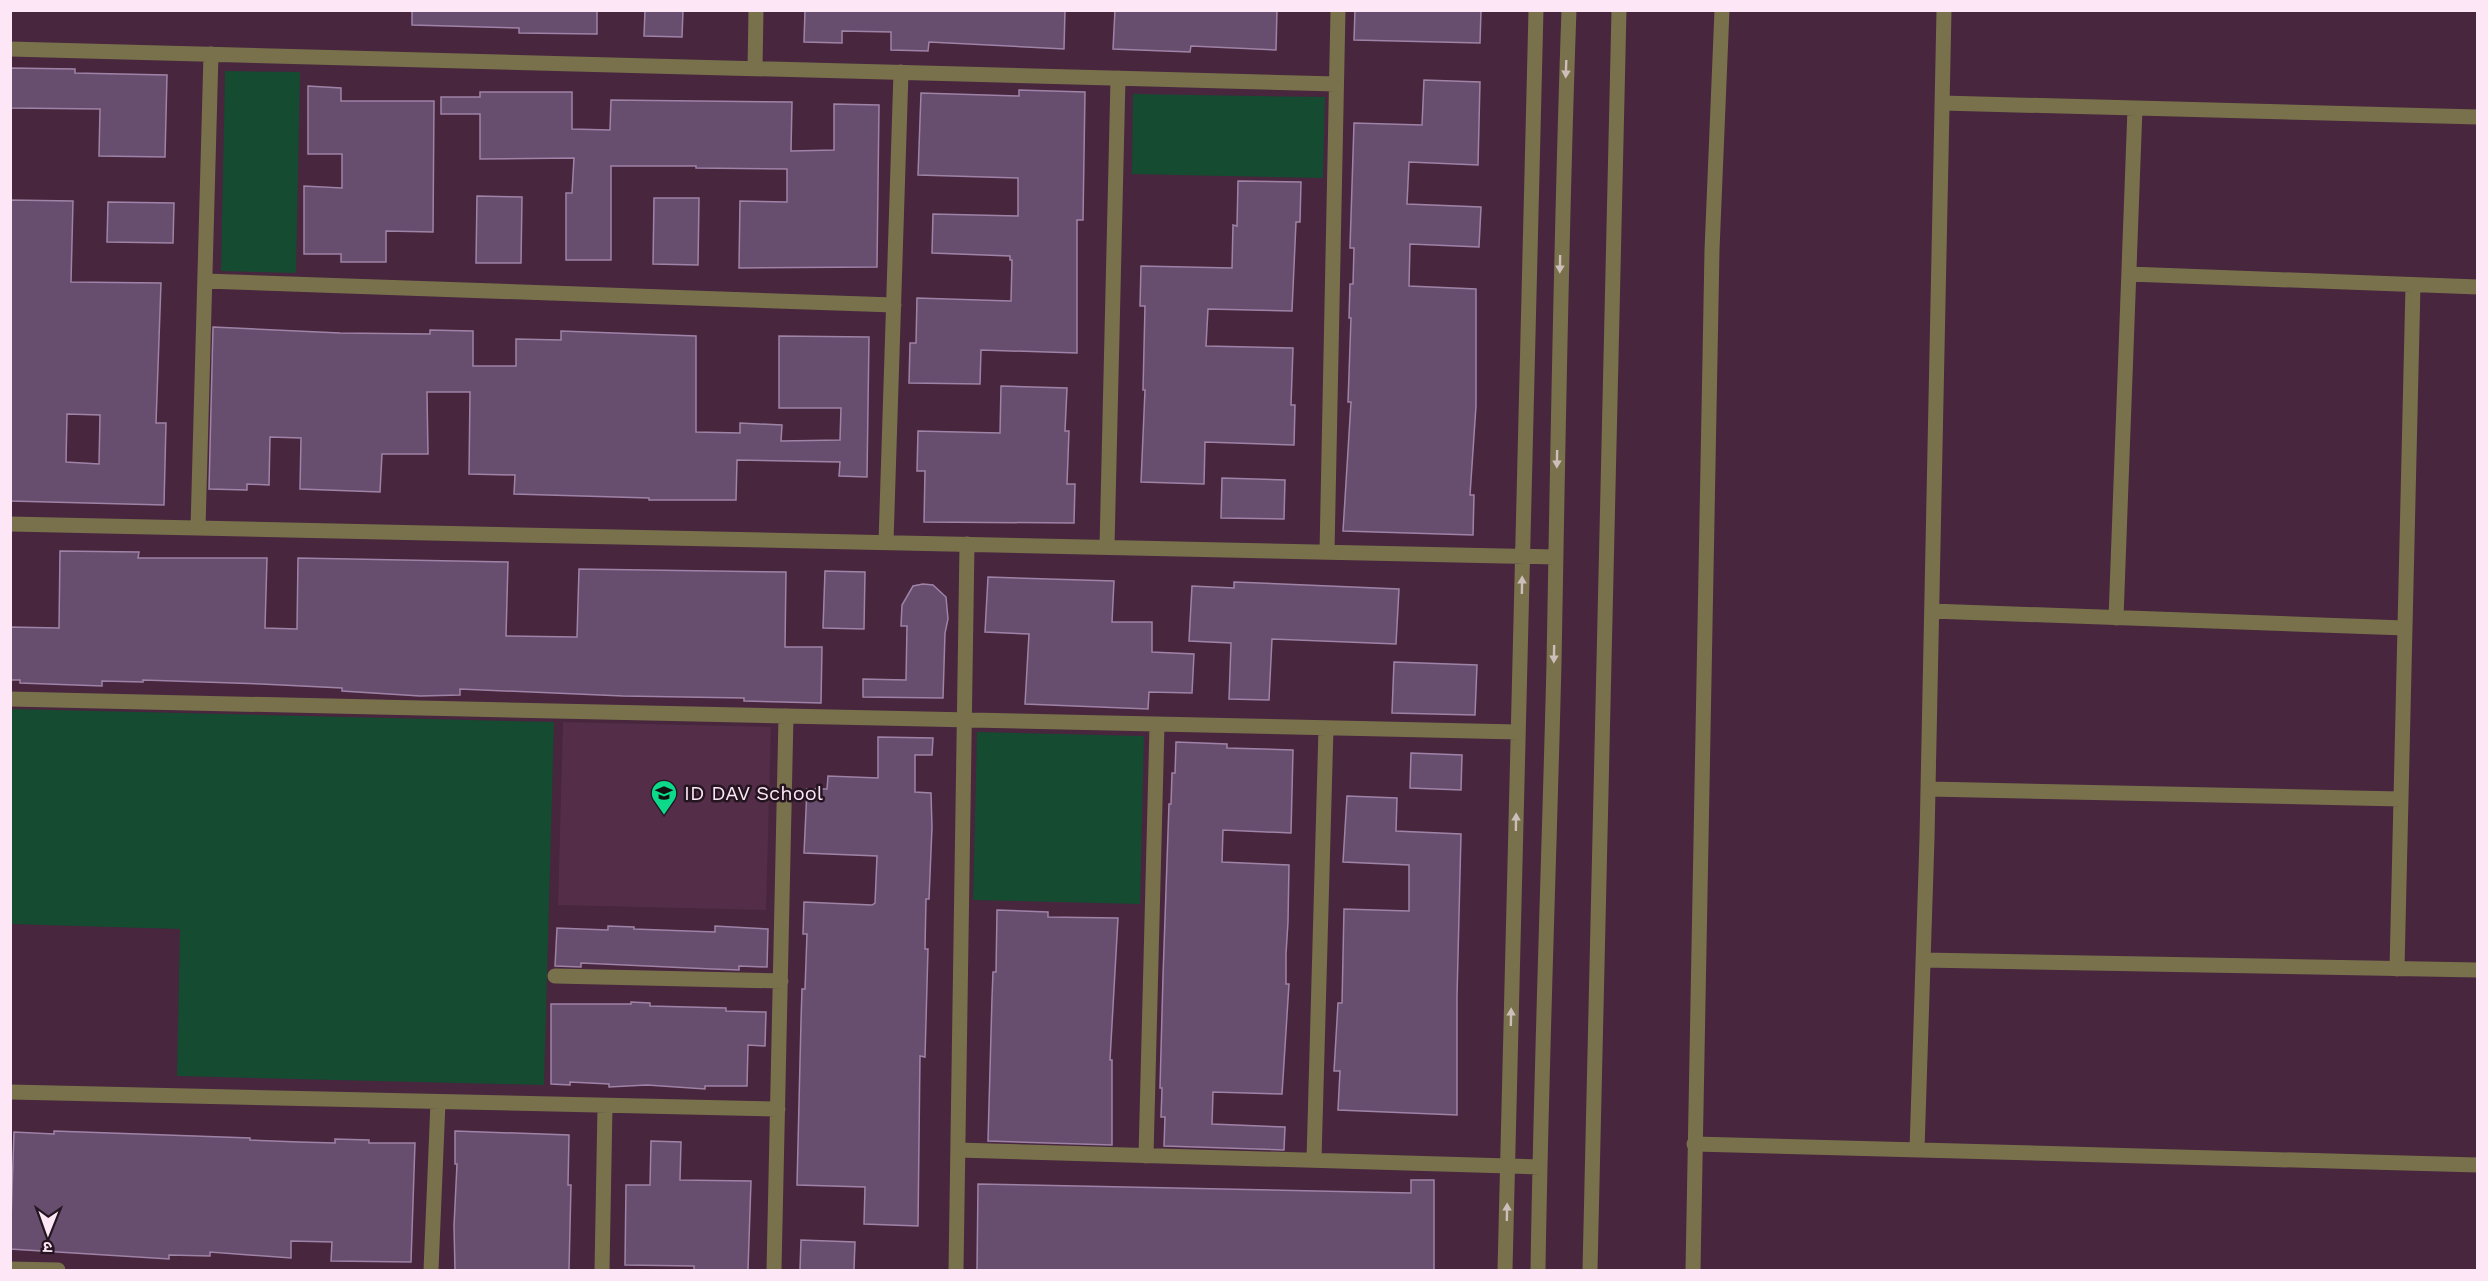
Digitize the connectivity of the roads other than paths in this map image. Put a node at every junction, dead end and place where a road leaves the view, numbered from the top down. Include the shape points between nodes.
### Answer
1 (756, 10) edge
2 (1338, 10) edge
3 (1536, 10) edge
4 (1569, 10) edge
5 (1618, 10) edge
6 (1722, 10) edge
7 (1944, 10) edge
8 (10, 49) edge
9 (211, 54) junction
10 (755, 68) junction
11 (901, 72) junction
12 (1118, 78) junction
13 (1336, 84) junction
14 (1942, 103) junction
15 (2135, 108) junction
16 (2478, 117) edge
17 (2129, 274) junction
18 (205, 281) junction
19 (2413, 285) junction
20 (2478, 287) edge
21 (894, 304) junction
22 (10, 524) edge
23 (198, 528) junction
24 (886, 542) junction
25 (968, 544) junction
26 (1107, 547) junction
27 (1327, 552) junction
28 (1523, 556) junction
29 (1555, 557) junction
30 (1932, 611) junction
31 (2116, 618) junction
32 (2406, 628) junction
33 (10, 699) edge
34 (786, 716) junction
35 (965, 720) junction
36 (1157, 725) junction
37 (1326, 728) junction
38 (1518, 732) junction
39 (1928, 789) junction
40 (2401, 799) junction
41 (1923, 960) junction
42 (2397, 969) junction
43 (2478, 970) edge
44 (555, 976) dead end
45 (781, 981) junction
46 (10, 1092) edge
47 (438, 1102) junction
48 (605, 1106) junction
49 (778, 1109) junction
50 (1694, 1144) junction
51 (958, 1150) junction
52 (1917, 1150) junction
53 (1146, 1156) junction
54 (1314, 1160) junction
55 (2478, 1165) edge
56 (1508, 1166) junction
57 (1540, 1167) junction
58 (10, 1269) edge
59 (58, 1270) edge
60 (431, 1270) edge
61 (602, 1270) edge
62 (774, 1270) edge
63 (956, 1270) edge
64 (1505, 1270) edge
65 (1538, 1270) edge
66 (1590, 1270) edge
67 (1693, 1270) edge

1 - 10 street
2 - 13 street
3 - 28 street
4 -> 29 street via 1560,234
5 - 66 street
6 - 50 street via 1712,262
7 - 14 street
8 - 9 street
9 - 10 street
9 - 18 street
10 - 11 street
11 - 12 street
11 - 21 street
12 - 13 street
12 - 26 street
13 - 27 street
14 - 15 street
14 - 30 street
15 - 16 street
15 - 17 street
17 - 19 street
17 - 31 street
18 - 21 street
18 - 23 street
19 - 20 street
19 - 32 street
21 - 24 street
22 - 23 street
23 - 24 street
24 - 25 street
25 - 26 street
25 - 35 street
26 - 27 street
27 - 28 street
28 - 29 street
38 -> 28 street
29 -> 57 street
30 - 31 street
30 - 39 street
31 - 32 street
32 - 40 street
33 - 34 street
34 - 35 street
34 - 45 street
35 - 36 street
35 - 51 street
36 - 37 street
36 - 53 street
37 - 38 street
37 - 54 street
56 -> 38 street
39 - 40 street
39 - 41 street
40 - 42 street
41 - 42 street
41 - 52 street
42 - 43 street
44 - 45 street
45 - 49 street
46 - 47 street
47 - 48 street
47 - 60 street
48 - 49 street
48 - 61 street
49 - 62 street
50 - 52 street
50 - 67 street
51 - 53 street
51 - 63 street
52 - 55 street
53 - 54 street
54 - 56 street
56 - 57 street
64 -> 56 street
57 - 65 street
58 - 59 street

